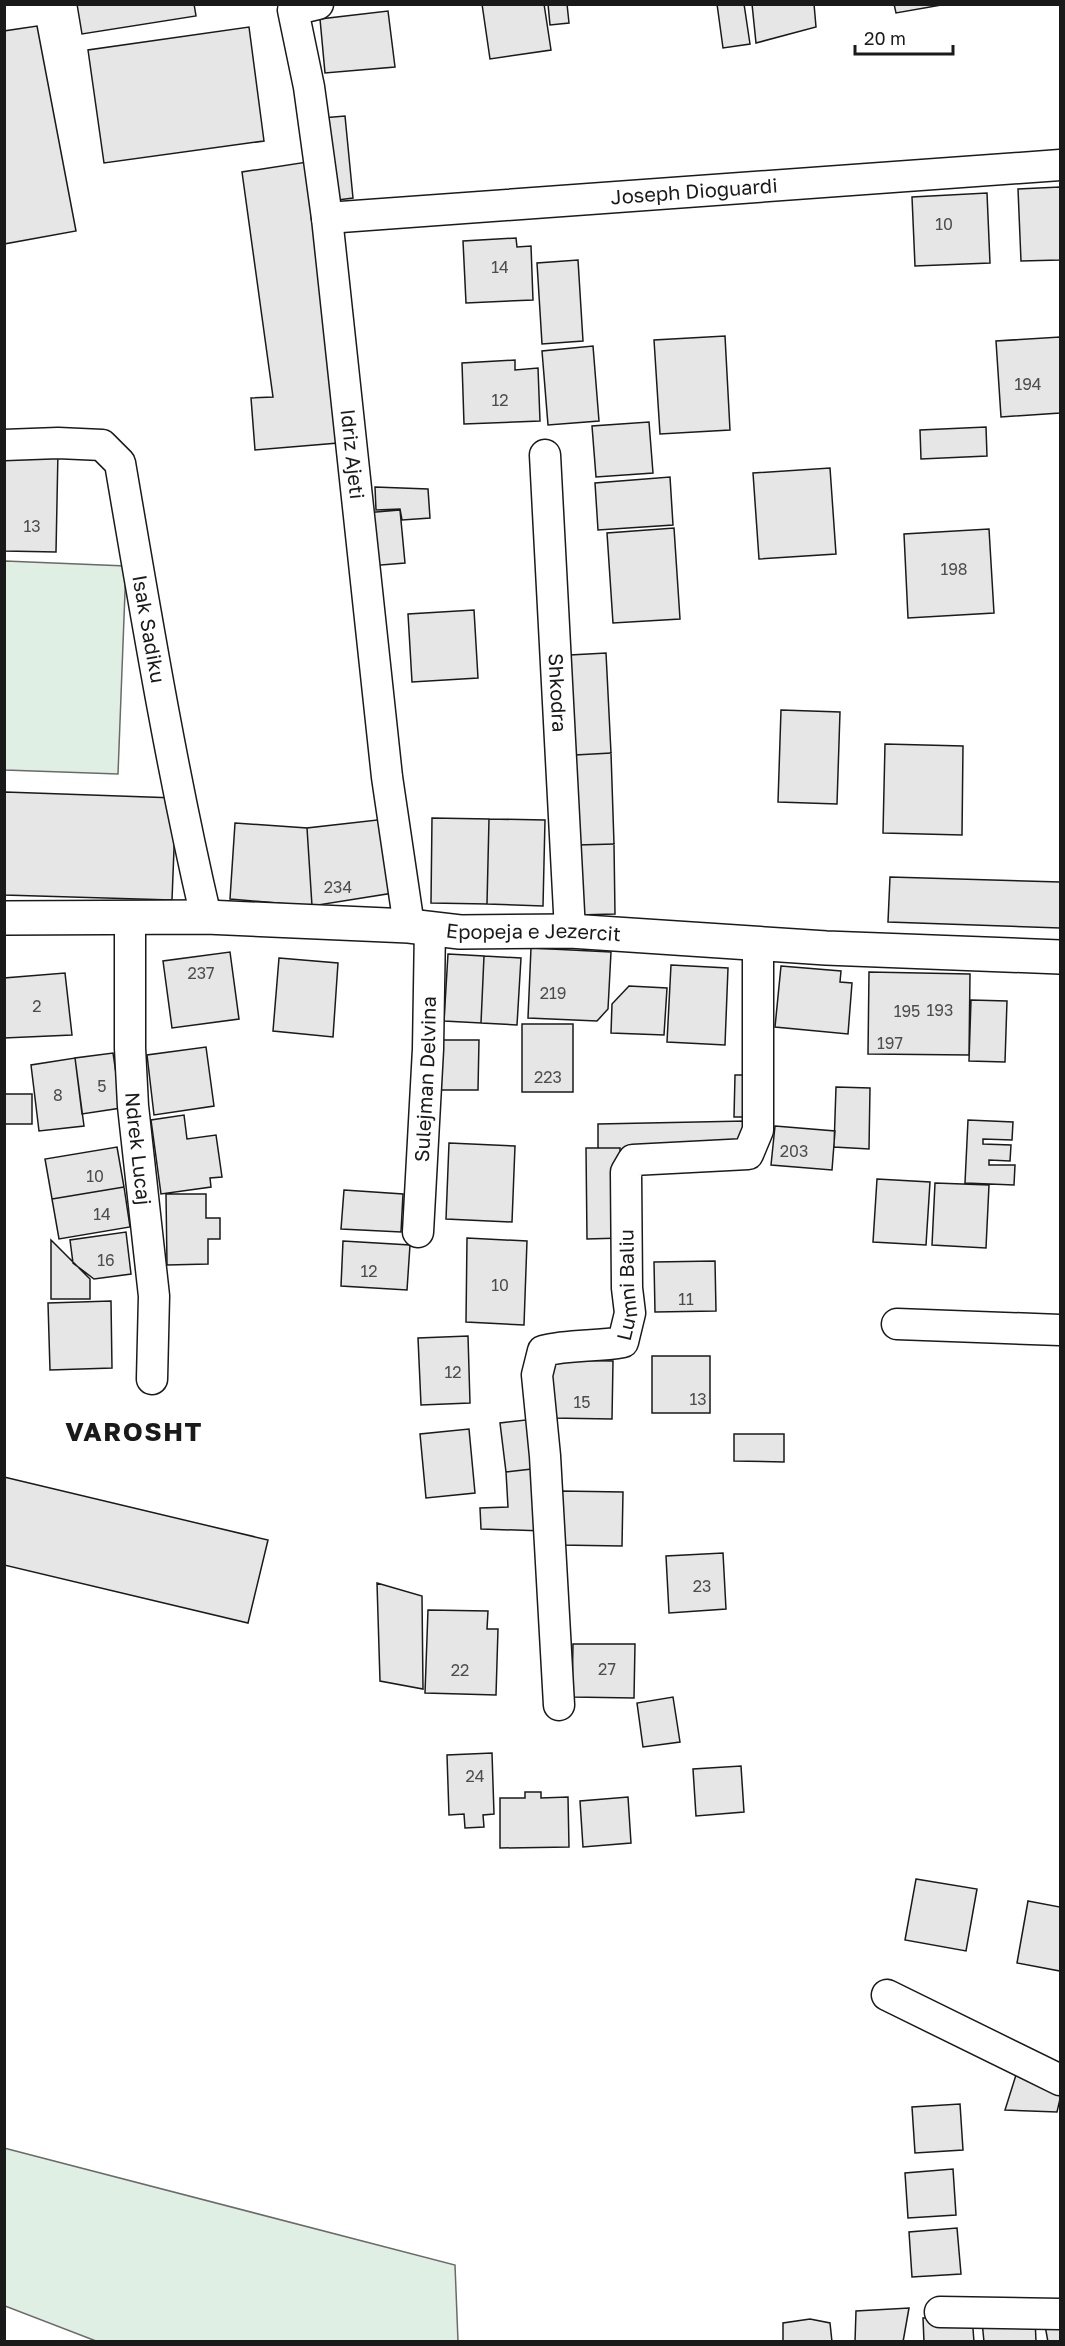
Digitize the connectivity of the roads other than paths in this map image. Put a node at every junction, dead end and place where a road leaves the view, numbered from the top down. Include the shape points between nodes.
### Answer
1 (318, 4) edge
2 (1060, 165) edge
3 (327, 218) junction
4 (4, 445) edge
5 (545, 454) dead end
6 (206, 917) junction
7 (4, 918) edge
8 (130, 918) junction
9 (420, 927) junction
10 (570, 932) junction
11 (758, 943) junction
12 (1060, 957) edge
13 (418, 1232) dead end
14 (897, 1324) dead end
15 (1060, 1330) edge
16 (152, 1379) dead end
17 (559, 1705) dead end
18 (886, 1995) dead end
19 (1060, 2080) edge
20 (940, 2312) dead end
21 (1060, 2313) edge

1 - 3 street, Idriz Ajeti via 292,10 309,87
2 - 3 street, Joseph Dioguardi
3 - 9 street, Idriz Ajeti via 387,777
4 - 6 street, Isak Sadiku via 102,445 120,463
5 - 10 street, Shkodra
6 - 8 main road, Epopeja e Jezercit
6 - 9 main road, Epopeja e Jezercit
7 - 8 main road, Epopeja e Jezercit
8 - 16 street, Ndrek Lucaj via 130,1048 154,1296
9 - 10 main road, Epopeja e Jezercit via 460,932
9 - 13 street, Sulejman Delvina via 428,1048
10 - 11 main road, Epopeja e Jezercit
11 - 12 main road, Epopeja e Jezercit
11 - 17 street, Lumni Baliu via 758,1130 748,1154 633,1160 626,1172 630,1313 623,1342 543,1351 537,1383 545,1456
14 - 15 street
18 - 19 street
20 - 21 street

